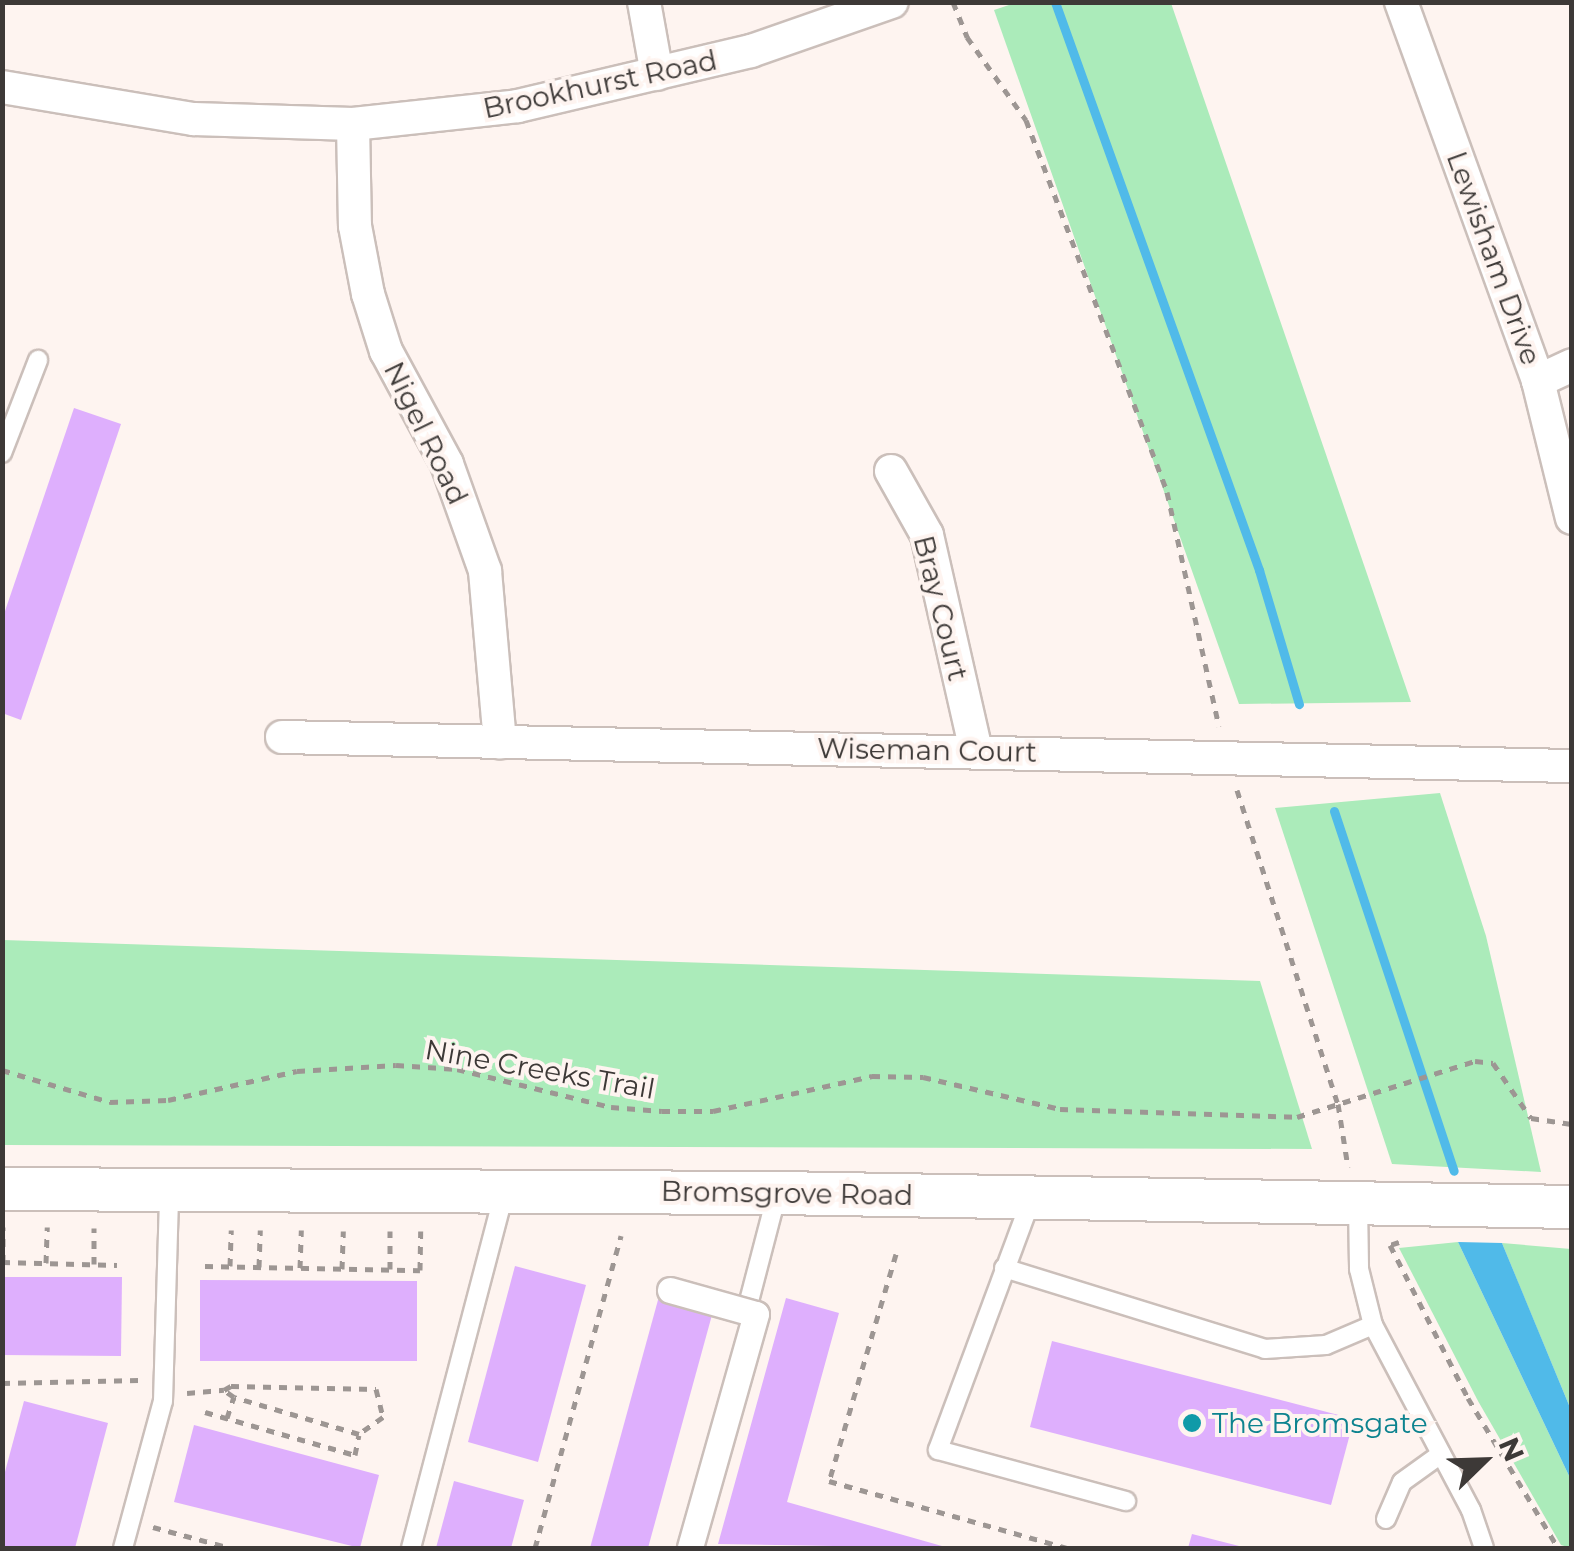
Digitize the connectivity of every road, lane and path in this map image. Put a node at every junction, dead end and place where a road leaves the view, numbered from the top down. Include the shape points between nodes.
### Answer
1 (644, 2) edge
2 (892, 2) edge
3 (1401, 2) edge
4 (657, 74) junction
5 (2, 87) edge
6 (352, 124) junction
7 (38, 360) dead end
8 (1572, 364) edge
9 (1538, 380) junction
10 (2, 453) edge
11 (891, 471) dead end
12 (1572, 518) edge
13 (282, 737) dead end
14 (500, 742) junction
15 (976, 751) junction
16 (1572, 766) edge
17 (2, 1070) edge
18 (1572, 1124) edge
19 (2, 1190) edge
20 (505, 1190) junction
21 (169, 1193) junction
22 (778, 1193) junction
23 (1032, 1197) junction
24 (1358, 1202) junction
25 (1572, 1207) edge
26 (4, 1227) edge
27 (46, 1227) dead end
28 (94, 1228) dead end
29 (231, 1230) dead end
30 (260, 1230) dead end
31 (300, 1230) dead end
32 (343, 1231) dead end
33 (390, 1231) dead end
34 (422, 1231) dead end
35 (621, 1236) dead end
36 (896, 1254) dead end
37 (3, 1262) edge
38 (46, 1263) junction
39 (94, 1264) junction
40 (117, 1264) dead end
41 (205, 1266) dead end
42 (230, 1266) junction
43 (259, 1267) junction
44 (300, 1268) junction
45 (342, 1268) junction
46 (1004, 1268) junction
47 (390, 1270) junction
48 (670, 1290) dead end
49 (748, 1305) dead end
50 (1373, 1325) junction
51 (141, 1367) dead end
52 (140, 1380) junction
53 (2, 1383) edge
54 (140, 1397) dead end
55 (234, 1398) junction
56 (205, 1412) dead end
57 (227, 1419) junction
58 (359, 1434) junction
59 (1441, 1454) junction
60 (1126, 1501) dead end
61 (1386, 1519) dead end
62 (152, 1526) dead end
63 (123, 1548) edge
64 (231, 1548) edge
65 (410, 1548) edge
66 (535, 1548) edge
67 (690, 1548) edge
68 (1067, 1548) edge
69 (1484, 1548) edge

1 - 4 street
2 - 4 street, Brookhurst Road via 751,51
3 - 9 street, Lewisham Drive
4 - 6 street, Brookhurst Road via 518,106
5 - 6 street, Brookhurst Road via 194,120
6 - 14 street, Nigel Road via 355,226 368,294 386,351 446,464 485,572
7 - 10 lane
8 - 9 street
9 - 12 street, Lewisham Drive
11 - 15 street, Bray Court via 927,534
13 - 14 street, Wiseman Court
14 - 15 street, Wiseman Court
15 - 16 street, Wiseman Court
17 - 18 path, Nine Creeks Trail via 110,1102 168,1100 297,1070 426,1067 610,1107 679,1111 713,1112 872,1076 923,1077 1060,1110 1297,1116 1456,1067 1494,1064 1519,1109 1550,1124
19 - 21 street, Bromsgrove Road
20 - 21 street, Bromsgrove Road
20 - 22 street, Bromsgrove Road
20 - 65 lane
21 - 63 lane via 162,1401
22 - 23 street, Bromsgrove Road
22 - 49 lane
23 - 24 street, Bromsgrove Road
23 - 46 lane
24 - 25 street, Bromsgrove Road
24 - 50 lane via 1359,1269
26 - 37 path
27 - 38 path
28 - 39 path
29 - 42 path
30 - 43 path
31 - 44 path
32 - 45 path
33 - 47 path
34 - 47 path via 420,1270
35 - 66 path
36 - 68 path via 829,1481
37 - 38 path
38 - 39 path
39 - 40 path
41 - 42 path
42 - 43 path
43 - 44 path
44 - 45 path
45 - 47 path
46 - 50 lane via 1264,1349 1326,1345
46 - 60 lane via 938,1450
48 - 67 street, bridge via 756,1314
50 - 59 lane
51 - 52 path
52 - 53 path
52 - 54 path
55 - 57 path
55 - 58 path
55 - 58 path via 224,1390 376,1389 382,1416
56 - 57 path
57 - 58 path via 355,1455
59 - 61 lane via 1402,1482
59 - 69 lane
62 - 64 path

